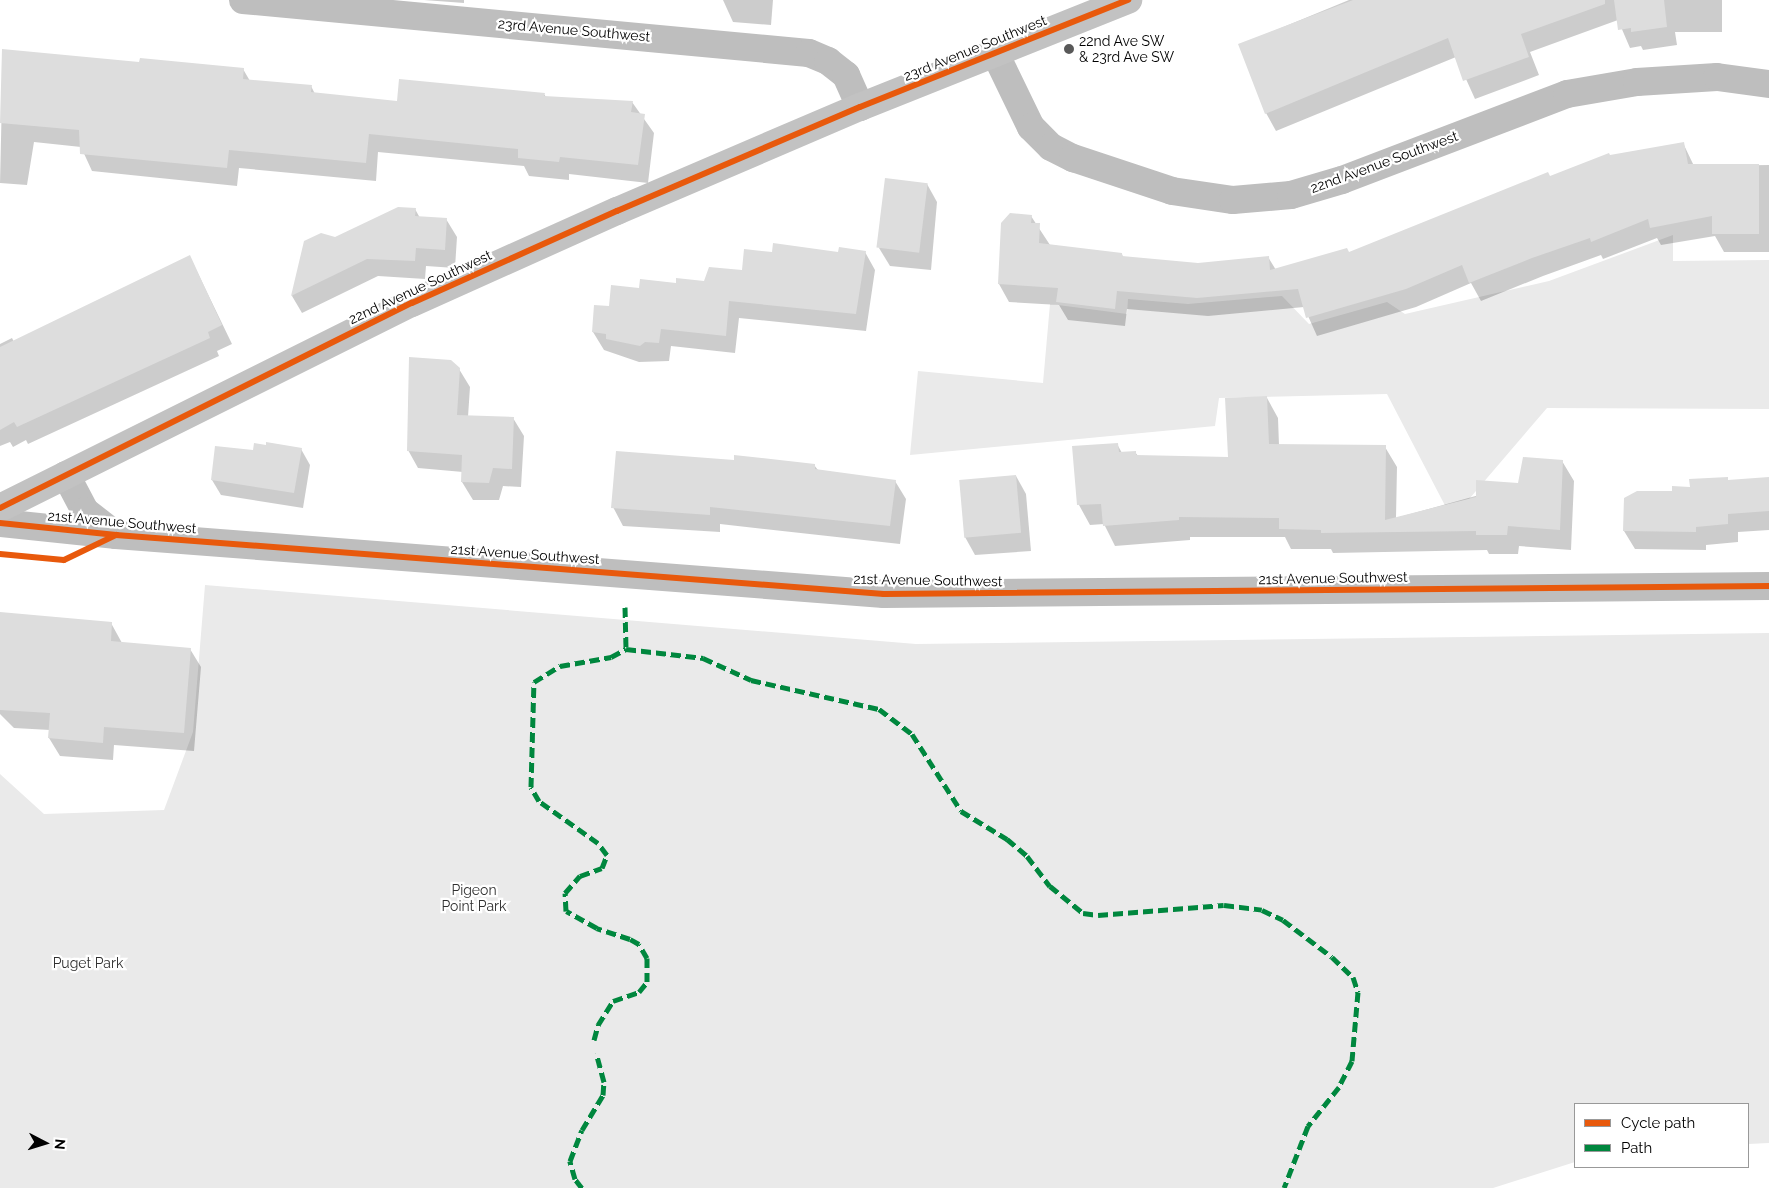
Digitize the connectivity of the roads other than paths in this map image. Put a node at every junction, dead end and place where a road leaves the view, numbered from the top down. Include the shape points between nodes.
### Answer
1 (243, 0) edge
2 (1128, 0) edge
3 (995, 53) junction
4 (1769, 84) edge
5 (860, 107) junction
6 (66, 475) junction
7 (0, 508) edge
8 (0, 523) edge
9 (116, 536) junction
10 (1769, 586) edge

1 - 5 street, 23rd Avenue Southwest via 809,53 828,61 846,75
2 - 3 street, 23rd Avenue Southwest
3 - 4 street, 22nd Avenue Southwest via 1031,127 1051,147 1172,191 1233,200 1291,195 1342,180 1567,94 1636,82 1716,77
3 - 5 street, 23rd Avenue Southwest
5 - 6 street, 22nd Avenue Southwest via 412,303
6 - 7 street, 22nd Avenue Southwest
6 - 9 street, 21st Avenue Southwest via 85,511
8 - 9 street, 21st Avenue Southwest
9 - 10 street, 21st Avenue Southwest via 884,594

